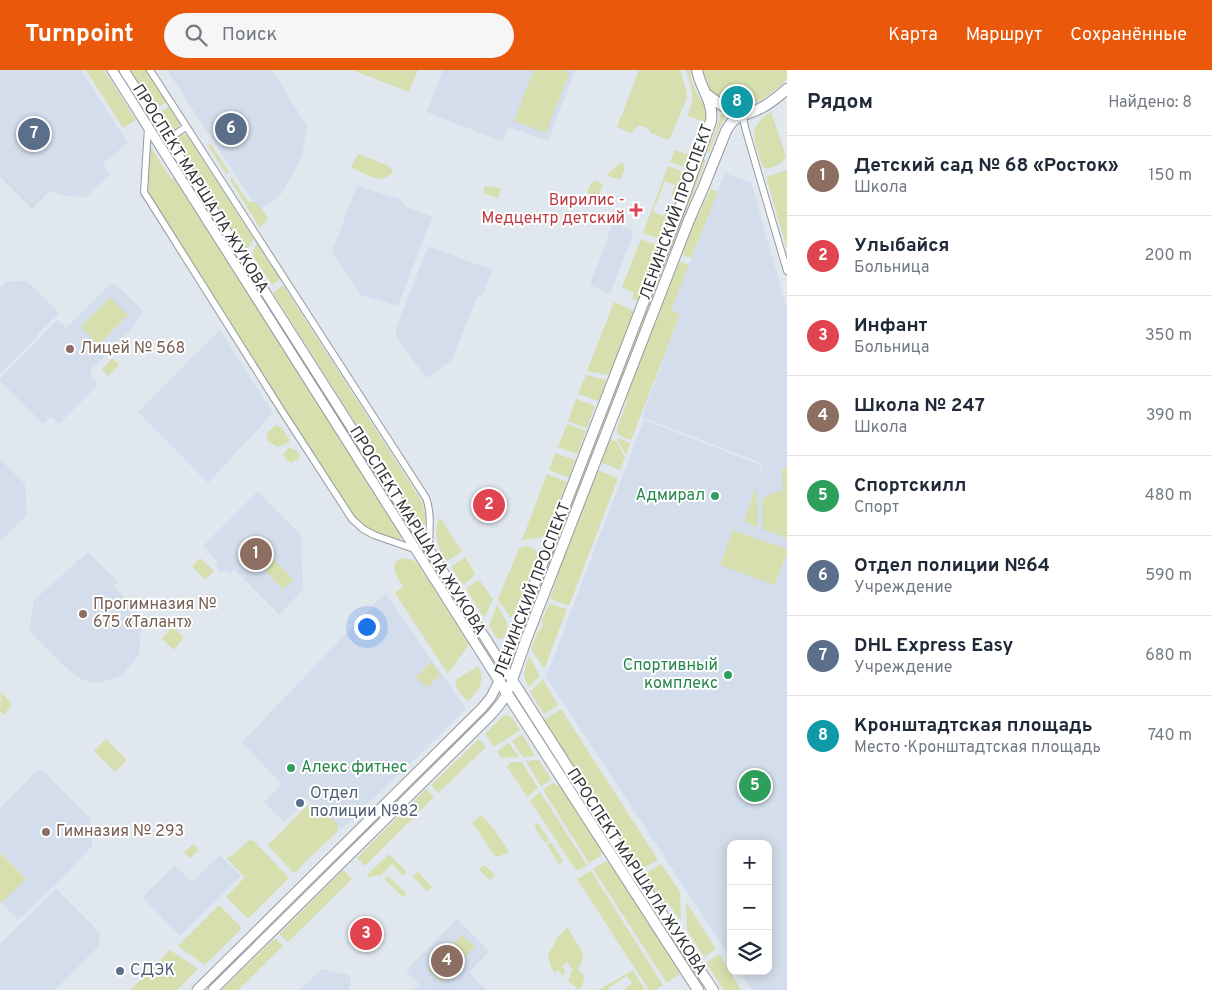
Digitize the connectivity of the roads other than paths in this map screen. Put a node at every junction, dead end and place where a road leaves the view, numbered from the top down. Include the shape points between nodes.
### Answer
1 (112, 70) edge
2 (124, 70) edge
3 (150, 70) edge
4 (697, 70) edge
5 (787, 89) edge
6 (705, 94) junction
7 (742, 114) junction
8 (148, 127) junction
9 (186, 127) junction
10 (168, 139) junction
11 (787, 271) edge
12 (429, 549) junction
13 (417, 550) junction
14 (504, 667) junction
15 (512, 680) junction
16 (499, 681) junction
17 (507, 694) junction
18 (197, 990) edge
19 (213, 990) edge
20 (698, 990) edge
21 (713, 990) edge

1 - 8 main road, ПРОСПЕКТ МАРШАЛА ЖУКОВА
2 - 10 main road, ПРОСПЕКТ МАРШАЛА ЖУКОВА
3 - 9 street
4 - 6 main road, ЛЕНИНСКИЙ ПРОСПЕКТ
5 - 7 main road via 762,108
6 - 7 main road
6 - 14 main road, ЛЕНИНСКИЙ ПРОСПЕКТ via 710,104 711,121 682,205
7 - 11 street
7 - 15 main road, ЛЕНИНСКИЙ ПРОСПЕКТ via 726,131 689,220
8 - 13 main road, ПРОСПЕКТ МАРШАЛА ЖУКОВА
8 - 13 street via 144,192 282,411 352,519 374,535
9 - 10 street
9 - 12 street via 426,498 429,505
10 - 12 main road, ПРОСПЕКТ МАРШАЛА ЖУКОВА
12 - 14 main road, ПРОСПЕКТ МАРШАЛА ЖУКОВА
13 - 16 main road, ПРОСПЕКТ МАРШАЛА ЖУКОВА
14 - 15 main road, ПРОСПЕКТ МАРШАЛА ЖУКОВА
14 - 16 main road, ЛЕНИНСКИЙ ПРОСПЕКТ
15 - 17 main road, ЛЕНИНСКИЙ ПРОСПЕКТ
15 - 21 main road, ПРОСПЕКТ МАРШАЛА ЖУКОВА
16 - 17 main road, ПРОСПЕКТ МАРШАЛА ЖУКОВА
16 - 18 main road, ЛЕНИНСКИЙ ПРОСПЕКТ via 482,708
17 - 19 main road, ЛЕНИНСКИЙ ПРОСПЕКТ via 490,716
17 - 20 main road, ПРОСПЕКТ МАРШАЛА ЖУКОВА

